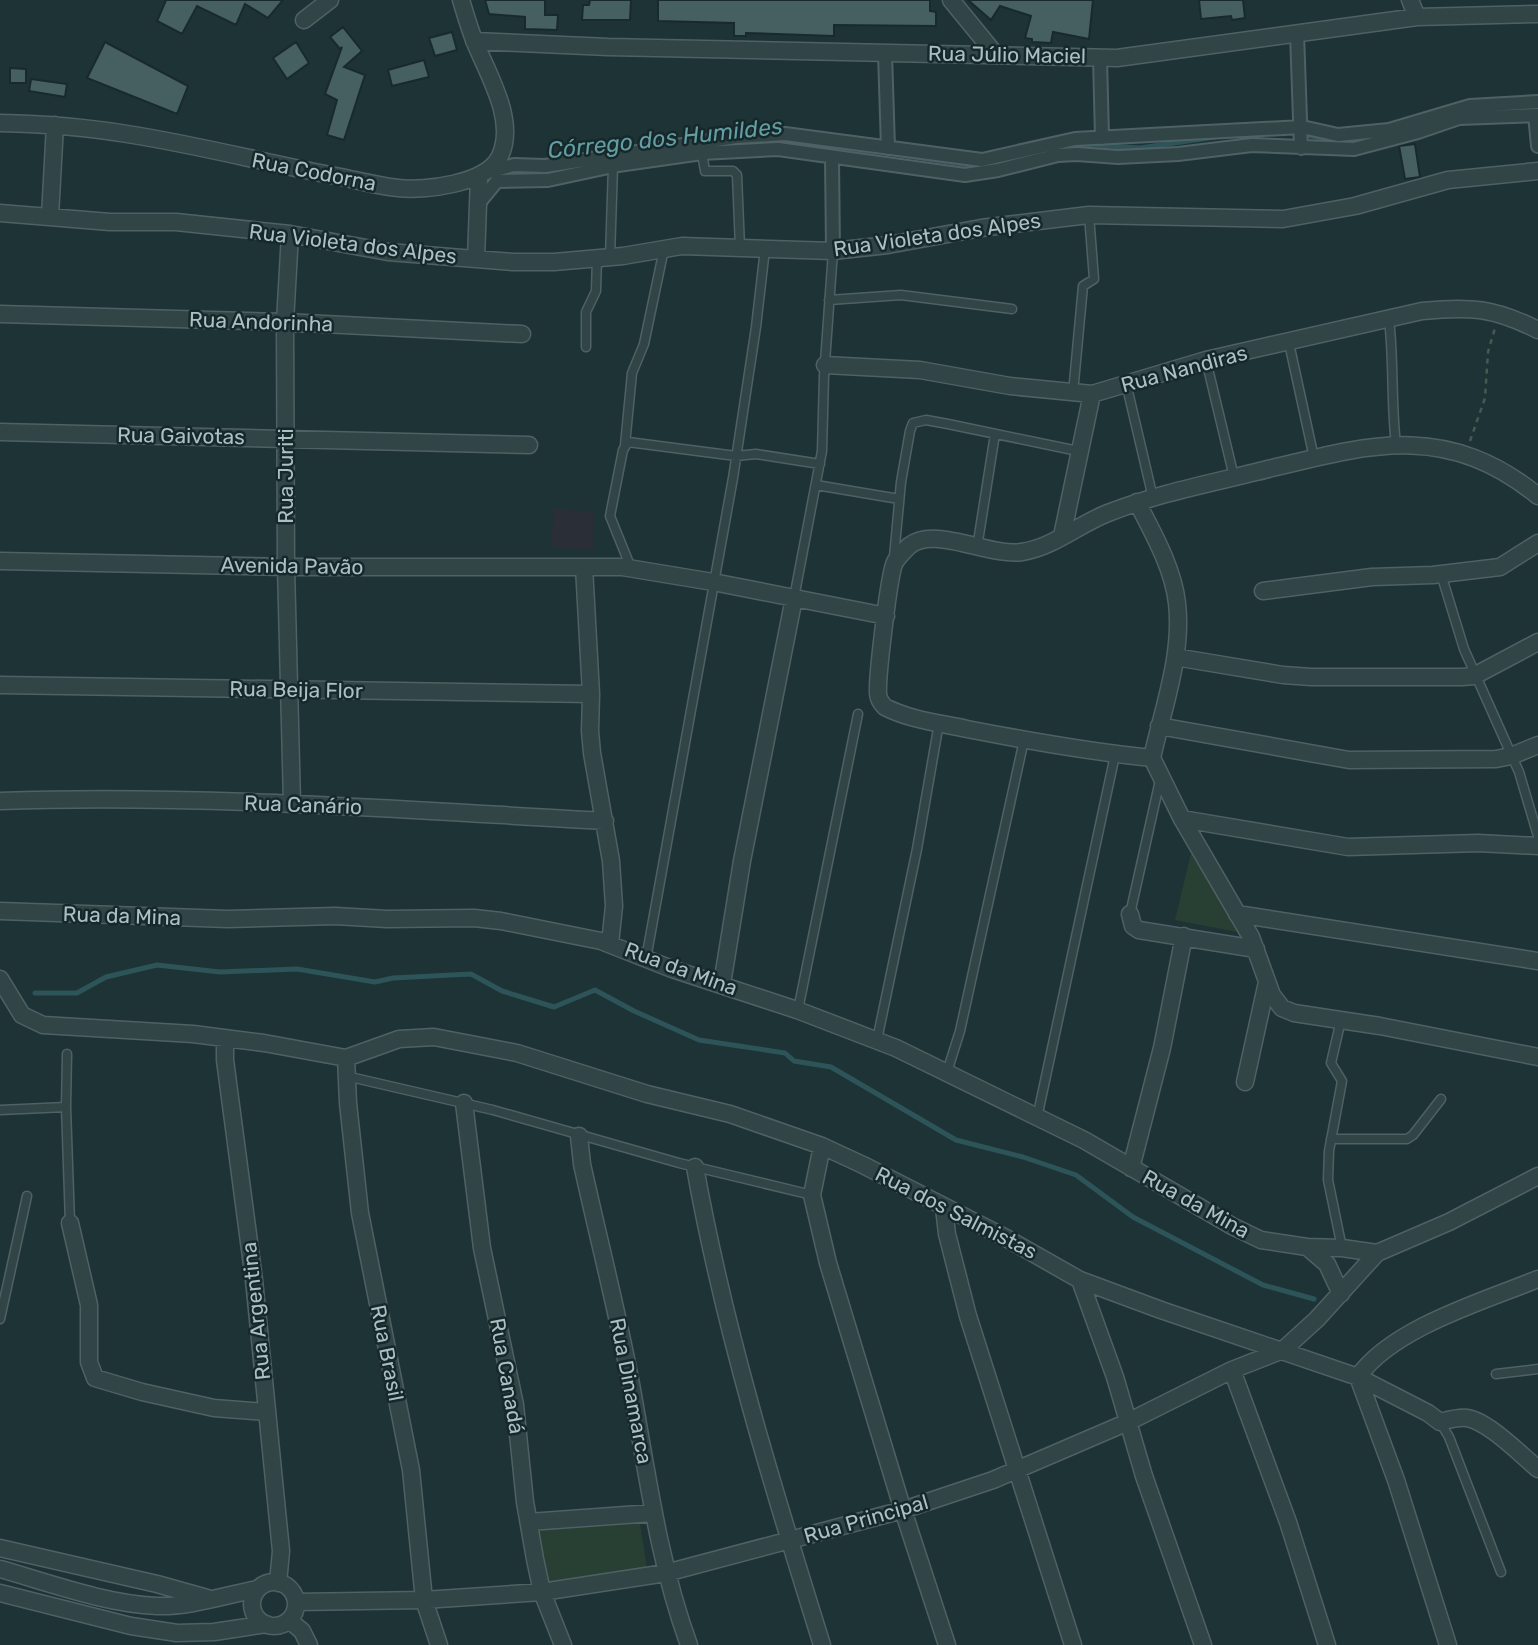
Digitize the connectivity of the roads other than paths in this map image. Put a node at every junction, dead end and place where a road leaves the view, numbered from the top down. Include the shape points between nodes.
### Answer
1 (330, 0) edge
2 (461, 0) edge
3 (951, 0) edge
4 (1410, 0) edge
5 (1537, 10) edge
6 (1417, 17) junction
7 (304, 20) dead end
8 (1297, 33) junction
9 (474, 41) junction
10 (885, 53) junction
11 (996, 55) junction
12 (1100, 57) junction
13 (1538, 102) edge
14 (1536, 115) edge
15 (0, 123) edge
16 (55, 125) junction
17 (1302, 129) junction
18 (1102, 138) junction
19 (865, 146) junction
20 (1301, 146) junction
21 (1538, 146) edge
22 (711, 147) junction
23 (888, 148) junction
24 (1029, 155) junction
25 (832, 158) junction
26 (863, 161) junction
27 (513, 165) junction
28 (545, 166) junction
29 (613, 166) junction
30 (1538, 171) edge
31 (481, 175) junction
32 (548, 180) junction
33 (510, 182) junction
34 (478, 204) junction
35 (0, 213) edge
36 (1089, 215) junction
37 (50, 216) junction
38 (290, 234) junction
39 (664, 247) junction
40 (740, 248) junction
41 (765, 249) junction
42 (833, 251) junction
43 (603, 258) junction
44 (476, 259) junction
45 (829, 300) junction
46 (1012, 309) dead end
47 (0, 314) edge
48 (1389, 319) junction
49 (285, 322) junction
50 (1538, 330) edge
51 (522, 334) dead end
52 (1289, 343) junction
53 (586, 347) dead end
54 (1206, 360) junction
55 (825, 365) junction
56 (1126, 383) junction
57 (1073, 393) junction
58 (1092, 394) junction
59 (0, 432) edge
60 (995, 434) junction
61 (286, 438) junction
62 (629, 443) junction
63 (529, 445) dead end
64 (1396, 445) junction
65 (1079, 451) junction
66 (736, 456) junction
67 (1314, 458) junction
68 (820, 464) junction
69 (1234, 477) junction
70 (816, 485) junction
71 (1538, 496) edge
72 (899, 499) junction
73 (1145, 500) junction
74 (1062, 536) junction
75 (1538, 543) edge
76 (978, 548) junction
77 (0, 561) edge
78 (894, 563) junction
79 (286, 567) junction
80 (584, 567) junction
81 (631, 568) junction
82 (1441, 574) junction
83 (713, 582) junction
84 (1263, 591) dead end
85 (794, 598) junction
86 (886, 617) junction
87 (1538, 642) edge
88 (1181, 657) dead end
89 (1474, 676) junction
90 (0, 685) edge
91 (289, 690) junction
92 (591, 694) junction
93 (858, 715) dead end
94 (939, 723) junction
95 (1159, 726) junction
96 (1024, 740) junction
97 (1538, 745) edge
98 (1115, 755) junction
99 (1511, 756) junction
100 (1152, 758) junction
101 (1161, 777) junction
102 (0, 801) edge
103 (292, 803) junction
104 (1182, 819) junction
105 (605, 821) junction
106 (1538, 836) edge
107 (1538, 846) edge
108 (0, 911) edge
109 (1130, 914) joint
110 (1237, 914) junction
111 (1184, 936) junction
112 (610, 944) junction
113 (1256, 949) junction
114 (646, 959) junction
115 (1538, 961) edge
116 (0, 979) edge
117 (1267, 982) junction
118 (722, 984) junction
119 (798, 1010) junction
120 (1341, 1020) junction
121 (225, 1039) junction
122 (877, 1040) junction
123 (68, 1054) dead end
124 (1538, 1057) edge
125 (346, 1058) junction
126 (947, 1072) junction
127 (346, 1076) junction
128 (1245, 1082) dead end
129 (1441, 1099) dead end
130 (464, 1103) junction
131 (66, 1107) junction
132 (0, 1110) edge
133 (1037, 1118) junction
134 (579, 1136) junction
135 (1331, 1139) junction
136 (822, 1146) junction
137 (695, 1167) junction
138 (1131, 1168) junction
139 (1538, 1176) edge
140 (27, 1195) dead end
141 (812, 1195) junction
142 (944, 1208) junction
143 (70, 1223) joint
144 (1307, 1247) junction
145 (1342, 1248) junction
146 (1375, 1255) junction
147 (1538, 1279) edge
148 (1080, 1280) junction
149 (1341, 1294) junction
150 (0, 1319) edge
151 (1283, 1350) junction
152 (1538, 1369) edge
153 (1233, 1370) junction
154 (1496, 1374) dead end
155 (1358, 1377) junction
156 (267, 1412) junction
157 (1128, 1422) junction
158 (1440, 1422) junction
159 (1018, 1468) junction
160 (1538, 1469) edge
161 (903, 1510) junction
162 (653, 1513) junction
163 (529, 1522) junction
164 (789, 1542) junction
165 (0, 1548) edge
166 (0, 1569) edge
167 (1502, 1572) dead end
168 (666, 1573) junction
169 (278, 1583) junction
170 (258, 1589) junction
171 (542, 1592) junction
172 (0, 1593) edge
173 (209, 1599) junction
174 (424, 1600) junction
175 (296, 1602) junction
176 (289, 1620) junction
177 (266, 1624) junction
178 (309, 1645) edge
179 (439, 1645) edge
180 (563, 1645) edge
181 (689, 1645) edge
182 (822, 1645) edge
183 (947, 1645) edge
184 (1073, 1645) edge
185 (1203, 1645) edge
186 (1327, 1645) edge
187 (1448, 1645) edge

1 - 7 street
2 - 9 street
3 - 11 street
4 - 6 street
5 - 6 street, Rua Júlio Maciel
6 - 8 street, Rua Júlio Maciel
8 - 12 street, Rua Júlio Maciel
8 - 17 street
9 - 10 street, Rua Júlio Maciel
9 - 31 street via 503,113 500,157
10 - 11 street, Rua Júlio Maciel
10 - 23 street
11 - 12 street, Rua Júlio Maciel
12 - 18 street
13 - 17 street via 1470,106 1389,130 1338,135
14 - 20 street via 1459,118 1354,149
14 - 21 street
15 - 16 street, Rua Codorna
16 - 31 street, Rua Codorna via 128,134 400,189 439,187
16 - 37 street
17 - 18 street
17 - 20 street
18 - 24 street via 1075,139
19 - 22 street via 785,134
19 - 23 street
19 - 26 street
20 - 24 street via 1252,145 1118,157
22 - 25 street via 778,149
22 - 28 street
22 - 29 street
22 - 40 lane via 705,171 737,175
23 - 24 street via 982,160
24 - 26 street via 965,175
25 - 26 street
25 - 42 street
27 - 28 street
27 - 31 street
27 - 33 street
28 - 32 street
29 - 32 street
29 - 43 lane
30 - 36 street, Rua Violeta dos Alpes via 1448,180 1355,206 1283,219
31 - 34 street
32 - 33 street
33 - 34 street via 497,181
34 - 44 street
35 - 37 street, Rua Violeta dos Alpes
36 - 42 street, Rua Violeta dos Alpes
36 - 57 lane via 1094,278 1083,286
37 - 38 street, Rua Violeta dos Alpes
38 - 44 street, Rua Violeta dos Alpes via 388,252
38 - 49 street, Rua Juriti
39 - 40 street, Rua Violeta dos Alpes
39 - 43 street, Rua Violeta dos Alpes
39 - 62 lane via 644,344 632,373
40 - 41 street, Rua Violeta dos Alpes
41 - 42 street, Rua Violeta dos Alpes
41 - 66 lane
42 - 45 lane
43 - 44 street, Rua Violeta dos Alpes via 540,262
43 - 53 lane via 596,292 586,312
45 - 46 lane via 901,295
45 - 55 lane
47 - 49 street, Rua Andorinha
48 - 50 street, Rua Nandiras via 1455,307 1490,310
48 - 52 street, Rua Nandiras
48 - 64 lane
49 - 51 street, Rua Andorinha
49 - 61 street, Rua Juriti
52 - 54 street, Rua Nandiras
52 - 67 lane
54 - 56 street, Rua Nandiras
54 - 69 lane
55 - 57 street, Rua Nandiras via 920,370
55 - 68 lane
56 - 58 street, Rua Nandiras
56 - 73 lane
57 - 58 street, Rua Nandiras
58 - 65 street
59 - 61 street, Rua Gaivotas
60 - 65 lane
60 - 72 lane via 926,420 914,423
60 - 76 lane
61 - 63 street, Rua Gaivotas
61 - 79 street, Rua Juriti
62 - 66 lane
62 - 81 lane via 610,516
64 - 67 street
64 - 71 street via 1465,453
65 - 74 street
66 - 68 lane via 756,453
66 - 83 lane
67 - 69 street
68 - 70 lane
69 - 73 street
70 - 72 lane
70 - 85 lane
72 - 78 lane
73 - 74 street
73 - 95 street via 1177,603 1175,657
74 - 76 street via 1019,553
75 - 82 street via 1500,567
76 - 78 street via 926,538
77 - 79 street, Avenida Pavão
78 - 86 street
79 - 80 street, Avenida Pavão
79 - 91 street, Rua Juriti
80 - 81 street, Avenida Pavão
80 - 92 street
81 - 83 street, Avenida Pavão
82 - 84 street via 1372,577
82 - 89 lane
83 - 85 street, Avenida Pavão
83 - 114 lane
85 - 86 street, Avenida Pavão
85 - 118 street
86 - 94 street via 880,702 895,712
87 - 89 street
88 - 89 street via 1311,677
89 - 99 lane
90 - 91 street, Rua Beija Flor
91 - 92 street, Rua Beija Flor
91 - 103 street, Rua Juriti
92 - 105 street via 592,753
93 - 119 lane
94 - 96 street
94 - 122 lane
95 - 99 street via 1349,760
95 - 100 street
96 - 98 street
96 - 126 lane
97 - 99 street
98 - 100 street
98 - 133 lane
99 - 106 lane
100 - 101 street
101 - 104 street
101 - 109 lane
102 - 103 street, Rua Canário
103 - 105 street, Rua Canário
104 - 107 street via 1348,847
104 - 110 street
105 - 112 street via 614,906
108 - 112 street, Rua da Mina via 202,919 474,918
109 - 111 street via 1139,930
110 - 113 street
110 - 115 street
111 - 113 street
111 - 138 street
112 - 114 street, Rua da Mina
113 - 117 street
114 - 118 street, Rua da Mina
116 - 121 street via 22,1015 43,1025
117 - 120 street via 1282,1009
117 - 128 street
118 - 119 street, Rua da Mina
119 - 122 street, Rua da Mina
120 - 124 street
120 - 135 lane via 1331,1063 1342,1081
121 - 125 street
121 - 156 street, Rua Argentina
122 - 126 street, Rua da Mina
123 - 131 lane
125 - 127 street, Rua Brasil
125 - 136 street, Rua dos Salmistas via 399,1040 434,1037 462,1041 730,1114
126 - 133 street, Rua da Mina
127 - 130 lane
127 - 174 street, Rua Brasil via 360,1213 411,1470
129 - 135 lane via 1407,1139
130 - 134 lane
130 - 163 street, Rua Canadá via 482,1248 515,1405
131 - 132 lane
131 - 143 lane
133 - 138 street, Rua da Mina
134 - 137 lane
134 - 162 street, Rua Dinamarca via 628,1366
135 - 145 lane via 1328,1180
136 - 141 street
136 - 142 street, Rua dos Salmistas
137 - 141 lane
137 - 164 street via 723,1296
138 - 144 street, Rua da Mina via 1261,1240
139 - 146 street
140 - 150 lane
141 - 161 street via 835,1289
142 - 148 street, Rua dos Salmistas
142 - 159 street via 968,1317
143 - 156 street via 89,1305 89,1362 95,1378 214,1408
144 - 145 street, Rua da Mina
144 - 149 street via 1327,1264
145 - 146 street, Rua da Mina
146 - 149 street
147 - 155 street via 1415,1331 1369,1361
148 - 151 street, Rua dos Salmistas
148 - 157 street
149 - 151 street
151 - 153 street, Rua Principal
151 - 155 street, Rua dos Salmistas
152 - 154 lane
153 - 157 street, Rua Principal
153 - 186 street
155 - 158 street, Rua dos Salmistas
155 - 187 street
156 - 169 street, Rua Argentina via 281,1551
157 - 159 street, Rua Principal
157 - 185 street
158 - 160 street via 1474,1420
158 - 167 lane
159 - 161 street, Rua Principal
159 - 184 street
161 - 164 street, Rua Principal
161 - 183 street
162 - 163 street
162 - 168 street, Rua Dinamarca
163 - 171 street, Rua Canadá
164 - 168 street, Rua Principal
164 - 182 street
165 - 173 street
166 - 173 street via 127,1602 159,1606
168 - 171 street, Rua Principal
168 - 181 street, Rua Dinamarca
169 - 170 street
169 - 175 street via 290,1590
170 - 173 street
170 - 177 street via 253,1609
171 - 174 street, Rua Principal
171 - 180 street, Rua Canadá
172 - 177 street via 177,1633
174 - 175 street, Rua Principal
174 - 179 street, Rua Brasil
175 - 176 street
176 - 177 street via 278,1626
176 - 178 street via 302,1630

